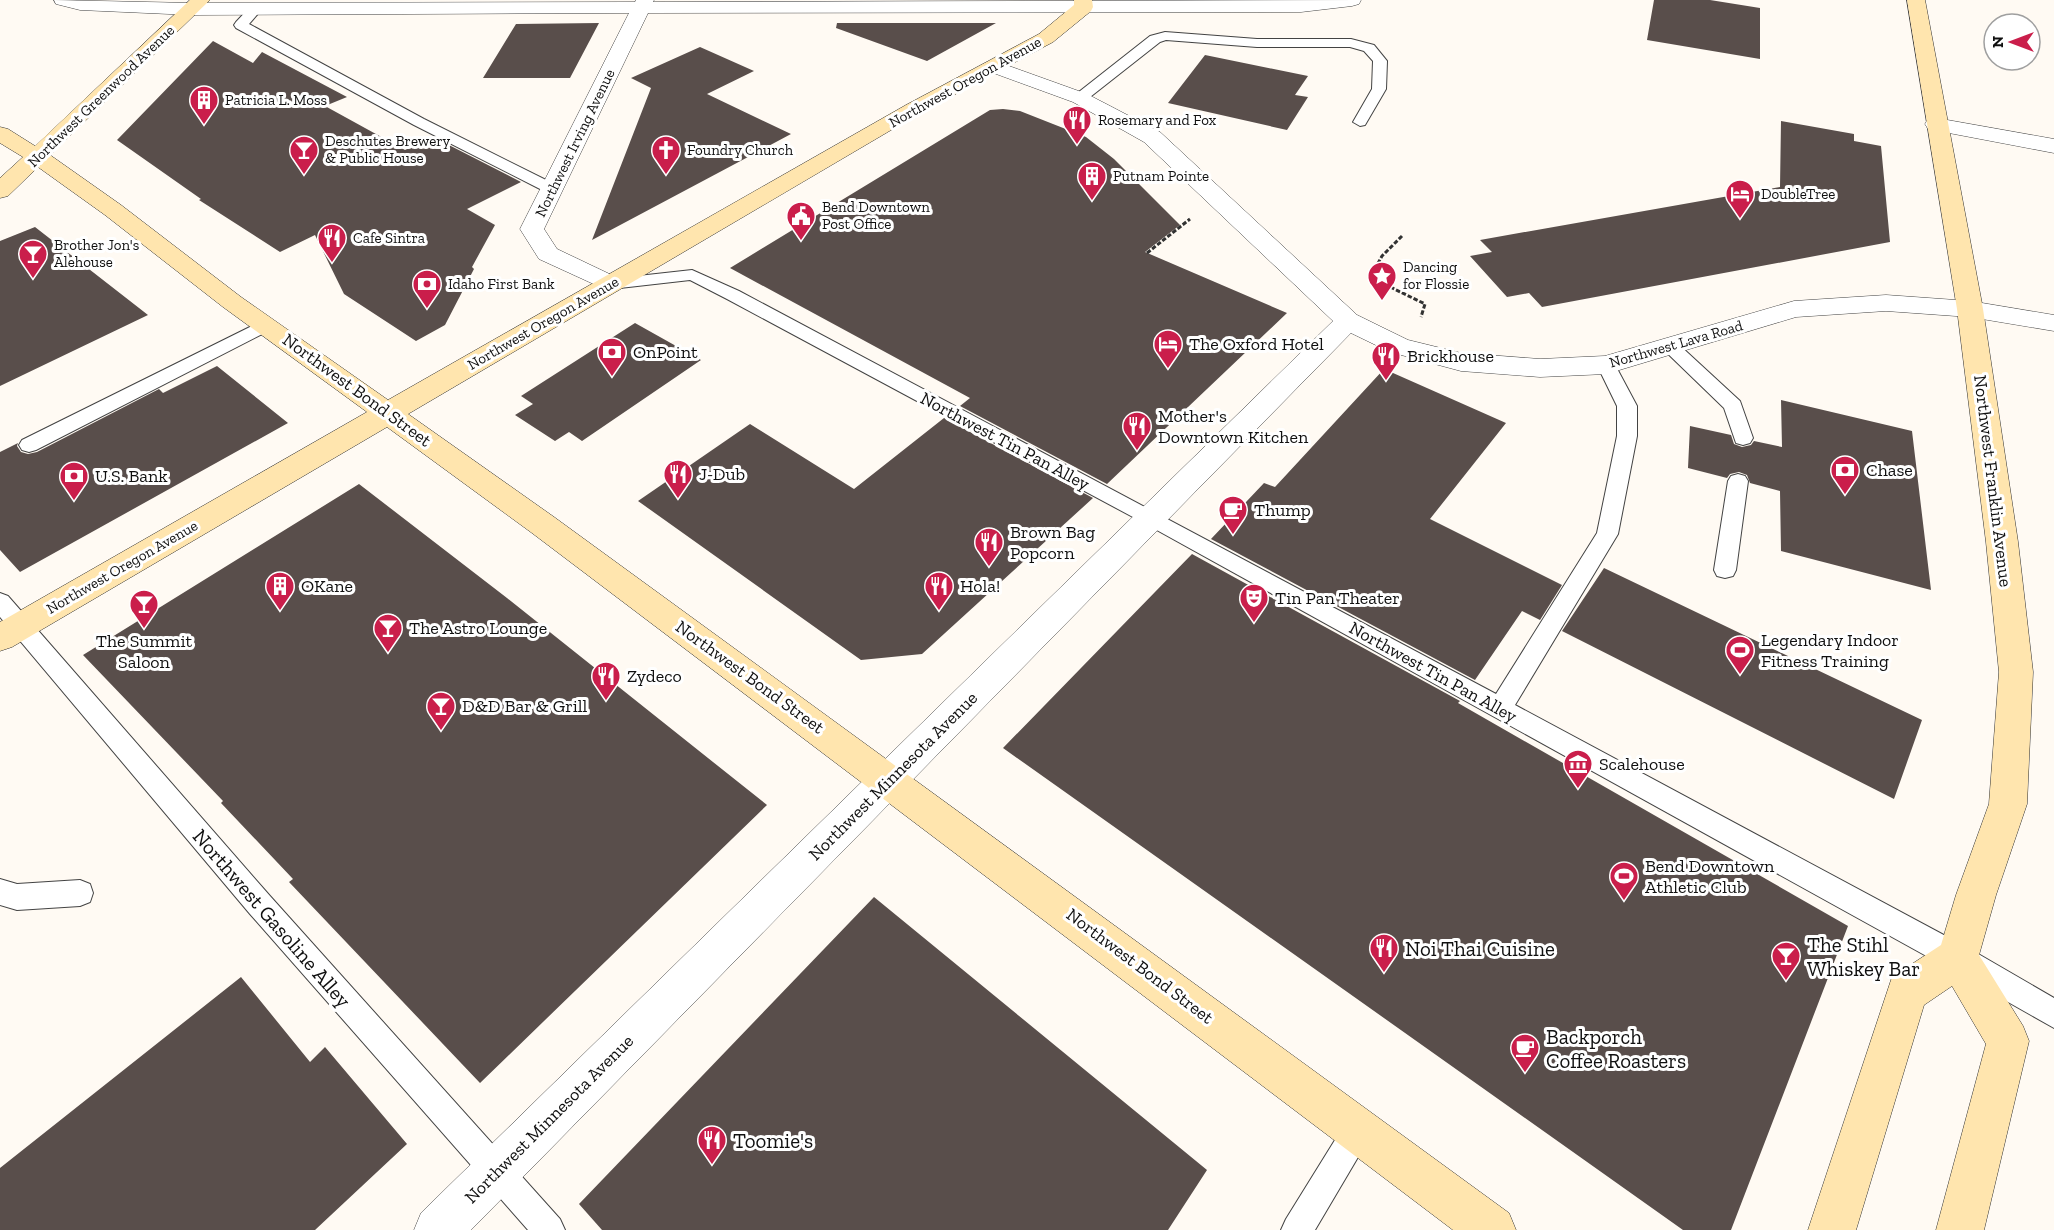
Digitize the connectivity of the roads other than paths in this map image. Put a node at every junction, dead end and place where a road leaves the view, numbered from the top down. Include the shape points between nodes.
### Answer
1 (63, 0) edge
2 (1352, 0) edge
3 (1916, 0) edge
4 (1300, 3) edge
5 (197, 4) edge
6 (428, 4) edge
7 (643, 4) edge
8 (860, 4) edge
9 (1084, 4) edge
10 (256, 9) junction
11 (995, 67) junction
12 (1080, 98) junction
13 (1360, 122) dead end
14 (1936, 124) junction
15 (0, 134) edge
16 (2054, 146) edge
17 (38, 157) junction
18 (552, 189) junction
19 (0, 191) edge
20 (611, 284) junction
21 (1970, 309) junction
22 (1348, 321) junction
23 (2054, 323) edge
24 (266, 325) junction
25 (1670, 346) junction
26 (1606, 365) junction
27 (388, 412) junction
28 (1743, 438) dead end
29 (29, 445) dead end
30 (1738, 480) dead end
31 (1151, 518) junction
32 (1725, 570) dead end
33 (0, 602) edge
34 (10, 632) edge
35 (1500, 708) junction
36 (889, 780) junction
37 (0, 892) edge
38 (80, 893) dead end
39 (1958, 958) junction
40 (2054, 1014) edge
41 (1359, 1130) junction
42 (497, 1172) junction
43 (438, 1230) edge
44 (549, 1230) edge
45 (1297, 1230) edge
46 (1492, 1230) edge
47 (1833, 1230) edge
48 (1960, 1230) edge

1 - 5 street via 80,4
2 - 4 street
3 - 14 street, Northwest Franklin Avenue
4 - 9 street
5 - 10 street
5 - 17 street, Northwest Greenwood Avenue
6 - 7 street
6 - 10 street
7 - 8 street
7 - 18 street, Northwest Irving Avenue
8 - 9 street
9 - 11 street, Northwest Oregon Avenue via 1046,38
10 - 18 lane via 242,25
11 - 12 street, Northwest Lava Road
11 - 20 street, Northwest Oregon Avenue via 913,109
12 - 13 lane via 1164,36 1257,43 1351,43 1369,48 1380,61 1379,89
12 - 22 street, Northwest Lava Road via 1152,137
14 - 16 street
14 - 21 street, Northwest Franklin Avenue
15 - 17 street, Northwest Bond Street
17 - 19 street, Northwest Greenwood Avenue
17 - 24 street, Northwest Bond Street
18 - 20 street, Northwest Irving Avenue via 532,229 548,254
20 - 27 street, Northwest Oregon Avenue
20 - 31 lane, Northwest Tin Pan Alley via 692,275
21 - 23 street, Northwest Lava Road
21 - 25 street, Northwest Lava Road via 1886,303 1794,309
21 - 39 street, Northwest Franklin Avenue via 2016,672 2008,804
22 - 26 street, Northwest Lava Road via 1399,346 1461,362 1540,368
22 - 31 street, Northwest Minnesota Avenue
24 - 27 street, Northwest Bond Street
24 - 29 lane
25 - 26 street, Northwest Lava Road
25 - 28 lane via 1733,405
26 - 35 lane via 1627,406 1627,436 1606,534
27 - 34 street, Northwest Oregon Avenue
27 - 36 street, Northwest Bond Street
30 - 32 lane
31 - 35 lane, Northwest Tin Pan Alley
31 - 36 street, Northwest Minnesota Avenue
33 - 34 lane, Northwest Gasoline Alley
34 - 42 lane, Northwest Gasoline Alley
35 - 39 lane, Northwest Tin Pan Alley
36 - 41 street, Northwest Bond Street
36 - 42 street, Northwest Minnesota Avenue
37 - 38 lane via 18,897
39 - 40 lane, Northwest Tin Pan Alley
39 - 47 street via 1907,992
39 - 48 street via 2008,1041
41 - 45 lane
41 - 46 street, Northwest Bond Street
42 - 43 street, Northwest Minnesota Avenue
42 - 44 lane, Northwest Gasoline Alley

